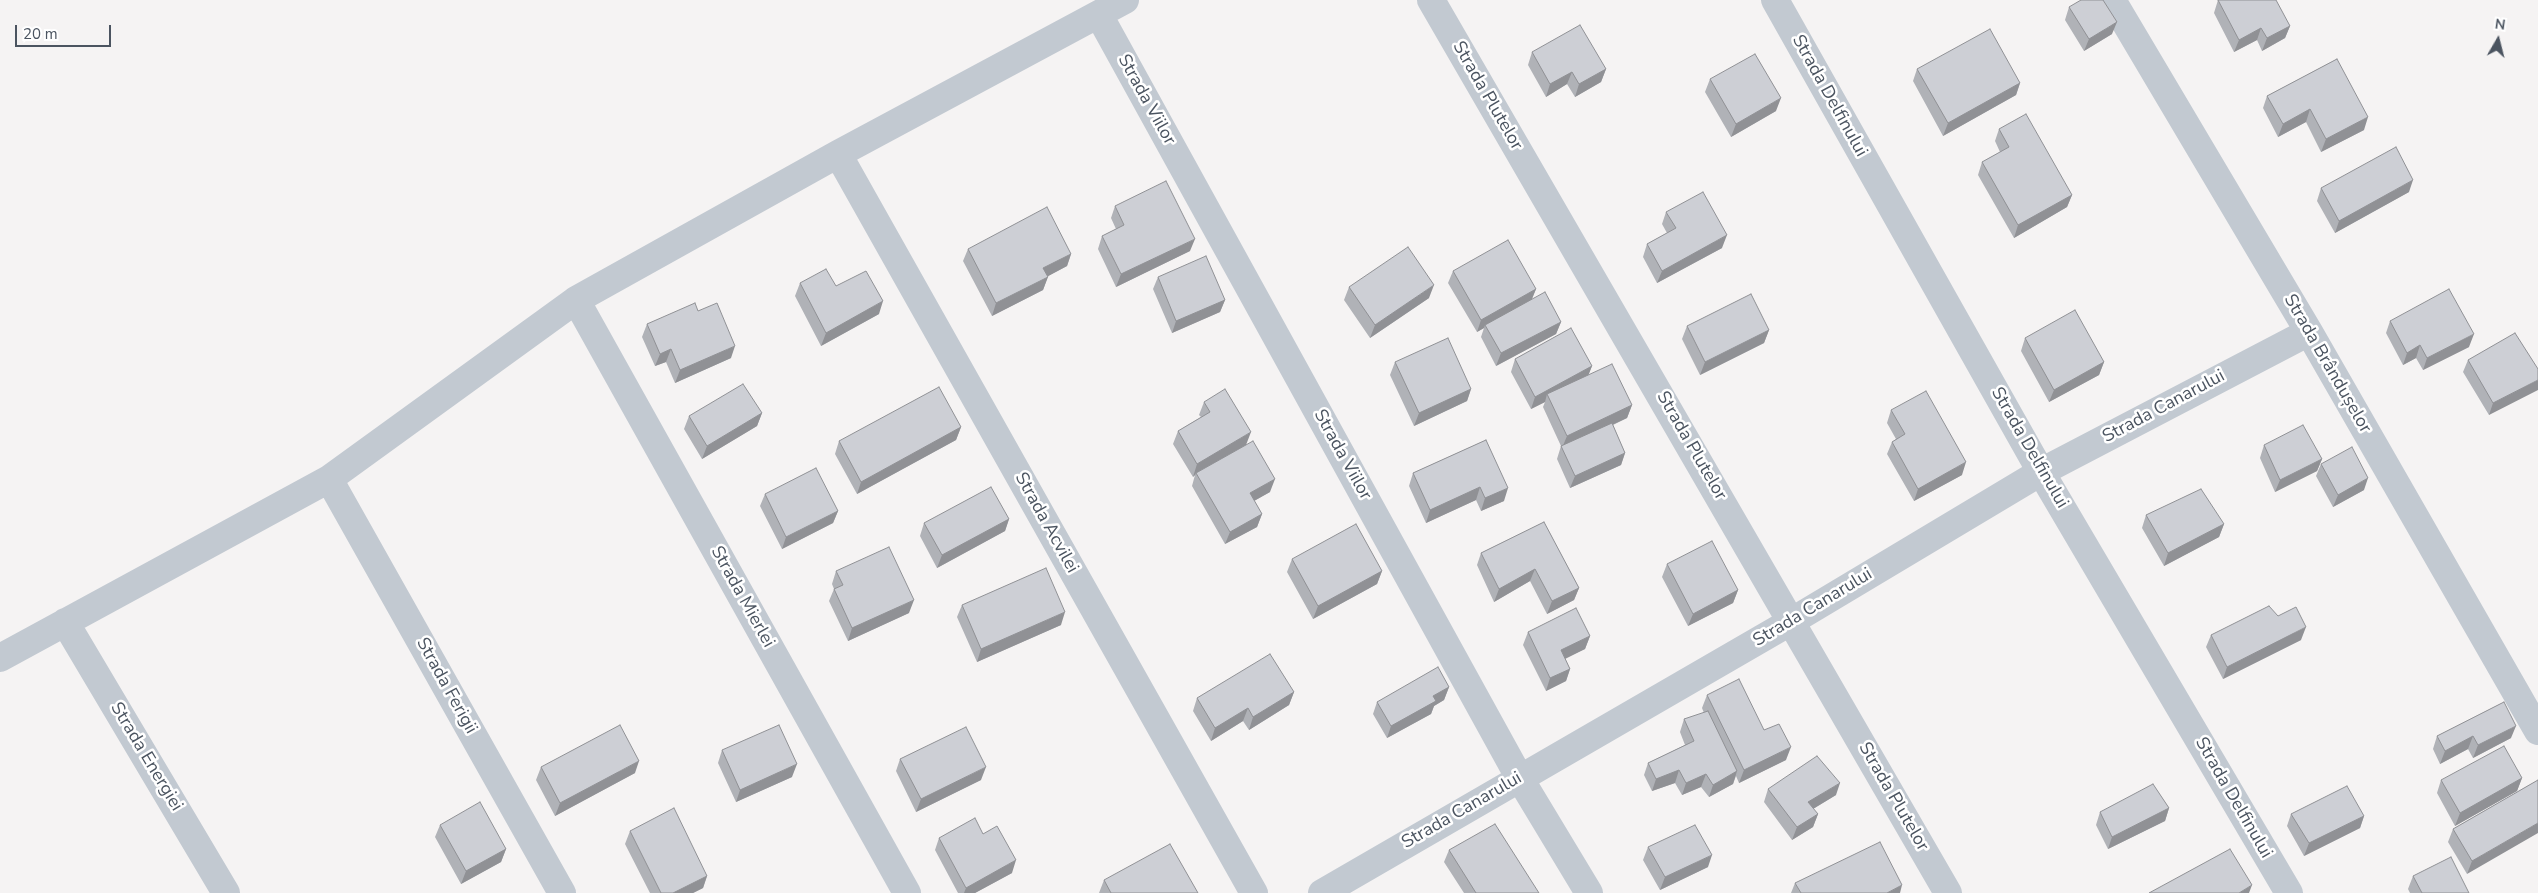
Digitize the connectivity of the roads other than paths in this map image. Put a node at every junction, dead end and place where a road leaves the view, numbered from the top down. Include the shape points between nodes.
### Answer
1 (1125, 0) edge
2 (1431, 0) edge
3 (1775, 0) edge
4 (2112, 0) edge
5 (1099, 15) junction
6 (838, 154) junction
7 (576, 300) junction
8 (2309, 332) junction
9 (2041, 472) junction
10 (329, 479) junction
11 (1792, 621) junction
12 (66, 622) junction
13 (0, 658) edge
14 (2538, 731) edge
15 (1520, 777) junction
16 (226, 893) edge
17 (562, 893) edge
18 (907, 893) edge
19 (1254, 893) edge
20 (1322, 893) edge
21 (1588, 893) edge
22 (1948, 893) edge
23 (2289, 893) edge

1 - 5 street
2 - 11 street, Strada Plutelor
3 - 9 street, Strada Delfinului
4 - 8 street, Strada Brândușelor
5 - 6 street
5 - 15 street, Strada Viilor
6 - 7 street
6 - 19 street, Strada Acvilei
7 - 10 street
7 - 18 street, Strada Mierlei
8 - 9 street, Strada Canarului
8 - 14 street, Strada Brândușelor
9 - 11 street, Strada Canarului
9 - 23 street, Strada Delfinului
10 - 12 street
10 - 17 street, Strada Ferigii
11 - 15 street, Strada Canarului
11 - 22 street, Strada Plutelor
12 - 13 street
12 - 16 street, Strada Energiei
15 - 20 street, Strada Canarului
15 - 21 street, Strada Viilor

